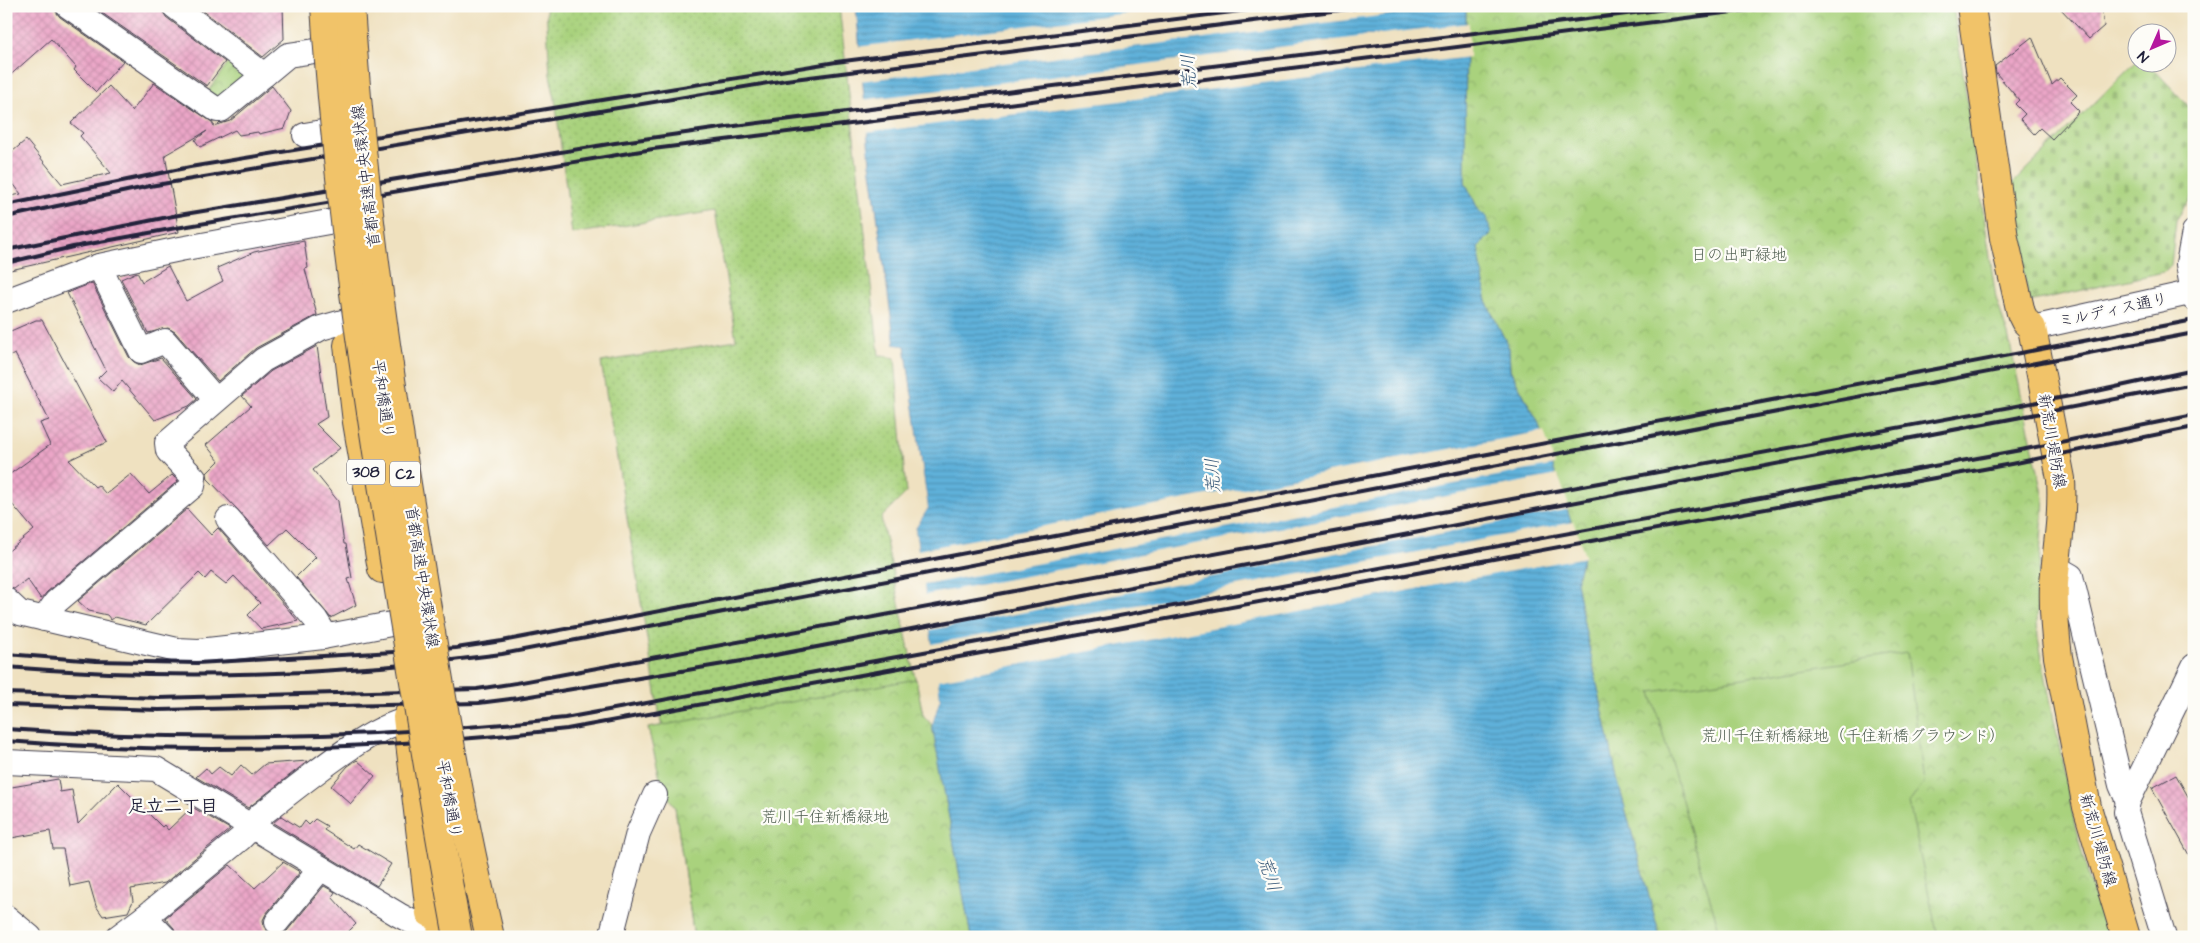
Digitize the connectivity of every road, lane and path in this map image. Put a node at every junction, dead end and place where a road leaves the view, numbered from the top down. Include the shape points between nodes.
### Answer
1 (68, 6) edge
2 (174, 6) edge
3 (311, 6) edge
4 (325, 6) edge
5 (338, 6) edge
6 (350, 6) edge
7 (1971, 6) edge
8 (315, 51) junction
9 (264, 75) junction
10 (334, 221) junction
11 (2194, 232) edge
12 (99, 266) junction
13 (2193, 295) edge
14 (6, 301) edge
15 (346, 321) junction
16 (2032, 328) junction
17 (216, 400) junction
18 (228, 519) dead end
19 (2057, 568) junction
20 (11, 611) edge
21 (44, 619) junction
22 (391, 624) junction
23 (323, 637) junction
24 (2194, 666) edge
25 (407, 720) junction
26 (6, 762) edge
27 (655, 795) dead end
28 (2128, 801) junction
29 (433, 804) junction
30 (252, 827) junction
31 (472, 859) junction
32 (321, 868) junction
33 (6, 917) edge
34 (145, 917) junction
35 (277, 922) dead end
36 (436, 932) edge
37 (30, 937) edge
38 (118, 937) edge
39 (164, 937) edge
40 (458, 937) edge
41 (476, 937) edge
42 (483, 937) edge
43 (490, 937) edge
44 (611, 937) edge
45 (2126, 937) edge
46 (2164, 937) edge

1 - 9 street via 217,110
2 - 9 street
3 - 8 main road, 平和橋通り / 308
4 - 29 main road, 首都高速中央環状線 / C2, bridge via 332,107 370,418
5 - 41 main road, 平和橋通り / 308 via 358,215 383,408 426,676
6 - 31 main road, 首都高速中央環状線 / C2, bridge via 357,108 394,406
7 - 16 main road, 新荒川堤防線 via 2004,238 2020,313
8 - 9 street via 288,55
8 - 10 main road, 平和橋通り / 308 via 314,133
10 - 12 street
10 - 15 main road, 平和橋通り / 308
11 - 13 street via 2188,264
12 - 14 street
12 - 17 street via 142,350 165,341
13 - 16 street, ミルディス通り
15 - 17 street via 321,328 263,360
15 - 22 main road, 平和橋通り / 308 via 357,422
16 - 19 main road, 新荒川堤防線 via 2060,479 2062,503
17 - 21 street via 167,443 168,451 194,478 193,486 56,602
18 - 23 street via 316,620
19 - 28 street via 2071,576 2121,785
19 - 45 main road, 新荒川堤防線 via 2054,611 2060,666 2087,807
20 - 21 street
21 - 23 street via 177,650 199,651
22 - 23 street
22 - 25 main road, 平和橋通り / 308
24 - 28 street
25 - 30 street via 388,726 337,758 259,816
25 - 36 main road, 平和橋通り / 308
26 - 30 street via 156,769
27 - 44 street via 638,833
28 - 46 street via 2126,812
29 - 36 main road, bridge
29 - 40 main road, 首都高速中央環状線 / C2, bridge
30 - 32 street
30 - 34 street
31 - 42 main road, bridge
31 - 43 main road, 首都高速中央環状線 / C2, bridge
32 - 35 street
32 - 36 street via 414,923
33 - 37 street
34 - 38 street
34 - 39 street

